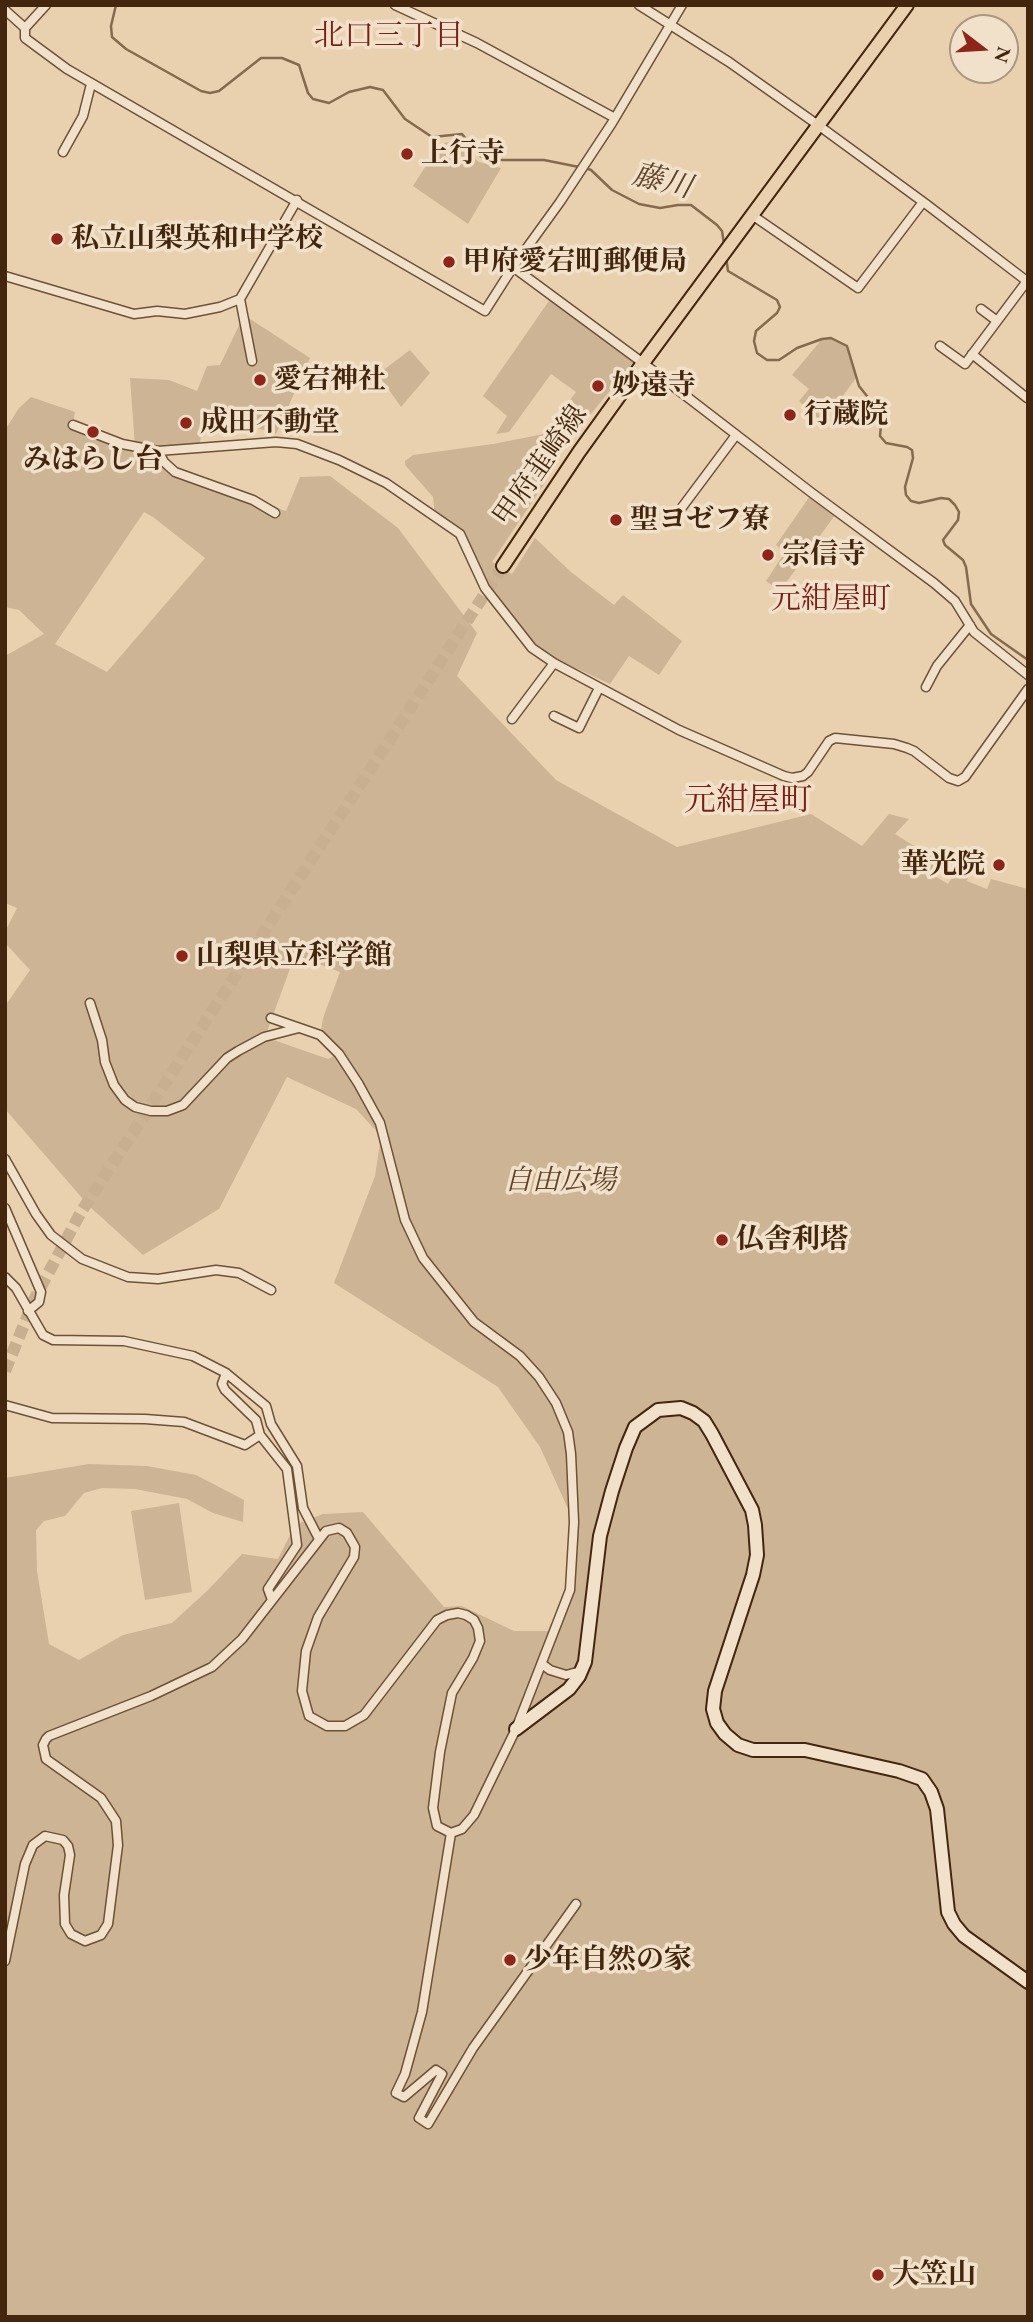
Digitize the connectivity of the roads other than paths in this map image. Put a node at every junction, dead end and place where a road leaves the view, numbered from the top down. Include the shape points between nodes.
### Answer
1 (46, 5) edge
2 (395, 5) edge
3 (639, 5) edge
4 (682, 5) edge
5 (907, 5) edge
6 (5, 10) edge
7 (670, 24) junction
8 (25, 28) junction
9 (91, 84) junction
10 (615, 118) junction
11 (818, 125) junction
12 (63, 152) dead end
13 (297, 200) junction
14 (923, 202) junction
15 (752, 215) junction
16 (513, 267) junction
17 (5, 276) edge
18 (1027, 281) edge
19 (240, 299) junction
20 (981, 309) dead end
21 (997, 321) junction
22 (940, 346) dead end
23 (972, 355) junction
24 (253, 361) dead end
25 (643, 363) junction
26 (1027, 398) edge
27 (73, 425) dead end
28 (736, 435) junction
29 (158, 452) junction
30 (275, 513) dead end
31 (677, 514) dead end
32 (503, 566) tunnel mouth
33 (970, 625) junction
34 (554, 663) junction
35 (1028, 675) edge
36 (926, 687) dead end
37 (599, 688) junction
38 (1028, 689) edge
39 (555, 716) dead end
40 (512, 719) dead end
41 (90, 1003) dead end
42 (271, 1018) dead end
43 (300, 1028) junction
44 (5, 1159) edge
45 (5, 1208) edge
46 (5, 1277) edge
47 (271, 1290) dead end
48 (28, 1311) junction
49 (226, 1373) junction
50 (5, 1405) edge
51 (260, 1435) junction
52 (318, 1539) junction
53 (272, 1600) junction
54 (542, 1664) junction
55 (581, 1671) junction
56 (516, 1729) junction
57 (452, 1833) junction
58 (576, 1904) dead end
59 (5, 1961) edge
60 (1028, 1982) edge

1 - 8 street
2 - 10 street via 477,43
3 - 7 street
4 - 7 street
5 - 11 main road
6 - 8 street
7 - 10 street
7 - 11 street
8 - 9 street via 25,38
9 - 12 street via 83,116
9 - 13 street
10 - 16 street
11 - 14 street
11 - 15 main road
13 - 16 street via 485,311
13 - 19 street
14 - 15 street via 858,288
14 - 18 street
15 - 25 main road, 甲府韮崎線
16 - 25 street
17 - 19 street via 134,314 185,314
18 - 21 street
19 - 24 street
20 - 21 street
21 - 23 street
22 - 23 street via 965,363
23 - 26 street
25 - 28 street
25 - 32 main road, 甲府韮崎線
27 - 29 street
28 - 31 street
28 - 33 street via 934,583 955,601
29 - 30 street via 175,472 253,500
29 - 34 street via 297,444 386,483 460,534 485,588 532,648
33 - 35 street
33 - 36 street
34 - 37 street
34 - 40 street
37 - 38 street via 679,730 784,776 803,776 835,738 907,748 958,781
37 - 39 street via 579,728
41 - 43 street via 114,1084 125,1100 151,1111 183,1105 227,1058 264,1037
42 - 43 street
43 - 54 street via 320,1035 339,1054 364,1093 380,1123 405,1220 423,1258 474,1322 520,1356 539,1377 568,1432 574,1522 571,1580
44 - 47 street via 51,1235 82,1259 128,1277 158,1279 216,1270 239,1273
45 - 48 street via 41,1292 39,1302
46 - 48 street
48 - 49 street via 43,1335 53,1340 124,1341 192,1356
49 - 51 street via 225,1390 256,1420
49 - 52 street via 266,1406 271,1424 297,1466 303,1508
50 - 51 street via 52,1418 184,1422 245,1445
51 - 53 street via 287,1469 297,1545 268,1588
52 - 53 street
52 - 57 street via 339,1528 355,1547 354,1558 318,1617 306,1651 302,1691 309,1716 327,1726 345,1726 364,1715 437,1620 458,1613 474,1620 478,1628 480,1641 452,1693 432,1808 437,1826
53 - 59 street via 242,1639 212,1667 46,1740 46,1759 101,1798 116,1821 118,1845 108,1924 101,1935 85,1941 71,1934 65,1924 64,1895 68,1846 63,1840 45,1836 33,1845 25,1864
54 - 55 street via 566,1675
54 - 56 street
55 - 56 main road via 569,1689
55 - 60 main road via 600,1536 626,1448 635,1427 658,1410 681,1408 704,1421 755,1525 753,1575 715,1691 717,1723 738,1745 753,1750 806,1750 922,1779 937,1809 948,1912 954,1924
56 - 57 street via 474,1815
57 - 58 street via 422,2012 396,2093 404,2097 436,2070 442,2074 418,2118 428,2124 473,2048

